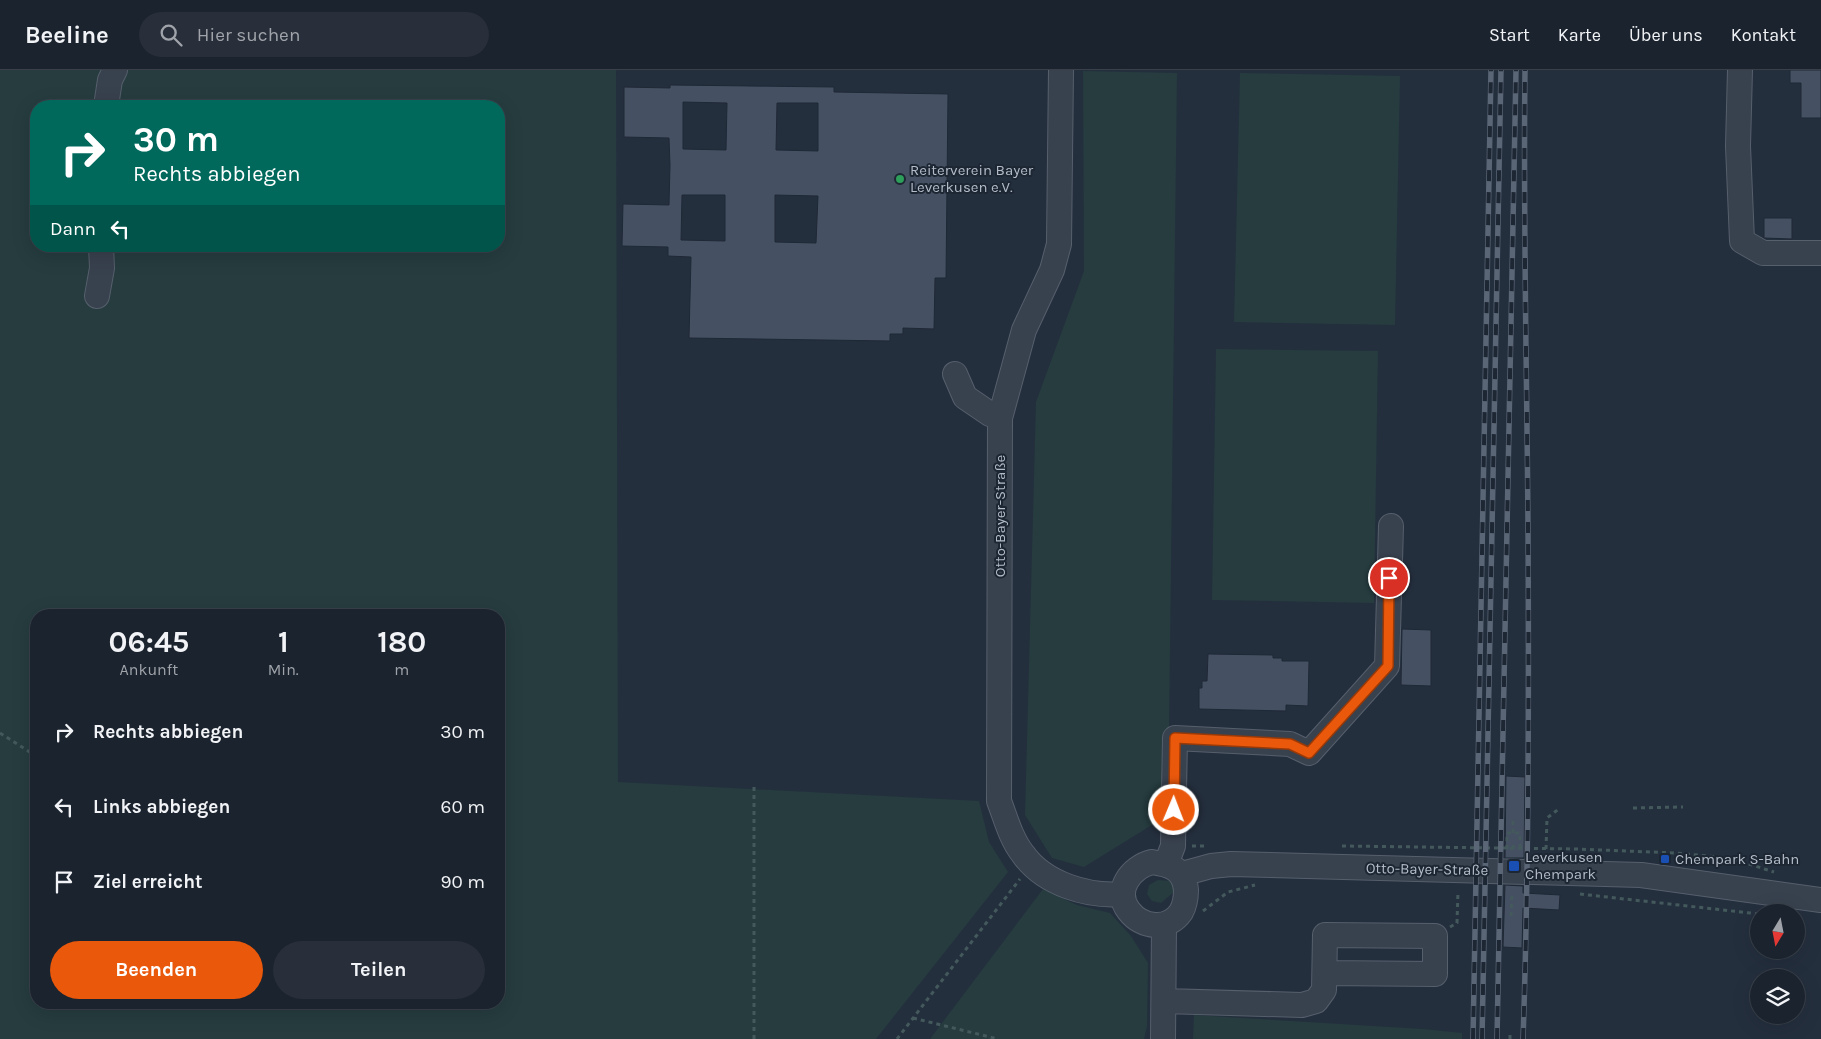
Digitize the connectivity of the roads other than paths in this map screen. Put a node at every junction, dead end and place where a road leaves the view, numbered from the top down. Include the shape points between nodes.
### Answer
1 (115, 70) edge
2 (1061, 70) edge
3 (1740, 70) edge
4 (107, 100) edge
5 (101, 252) edge
6 (1821, 253) edge
7 (97, 296) dead end
8 (955, 374) dead end
9 (1000, 418) junction
10 (1390, 526) dead end
11 (1174, 869) junction
12 (1123, 894) junction
13 (1821, 900) edge
14 (1164, 926) junction
15 (1324, 973) dead end
16 (1164, 1000) junction
17 (1164, 1039) edge

1 - 4 street
2 - 9 street, Otto-Bayer-Straße via 1058,244 1052,270 1024,330
3 - 6 street via 1738,146 1742,241 1763,253
5 - 7 street
8 - 9 street via 965,397
9 - 12 street, Otto-Bayer-Straße via 999,801 1011,834 1032,865 1060,883 1096,893
10 - 11 street via 1388,666 1309,753 1290,744 1175,738
11 - 12 street via 1152,862 1144,864 1134,870
11 - 13 street, Otto-Bayer-Straße via 1230,864 1641,875
11 - 14 street via 1185,885 1186,898 1181,912
12 - 14 street via 1128,910 1139,921
14 - 16 street
15 - 16 street via 1324,990 1316,1001 1302,1005
16 - 17 street

